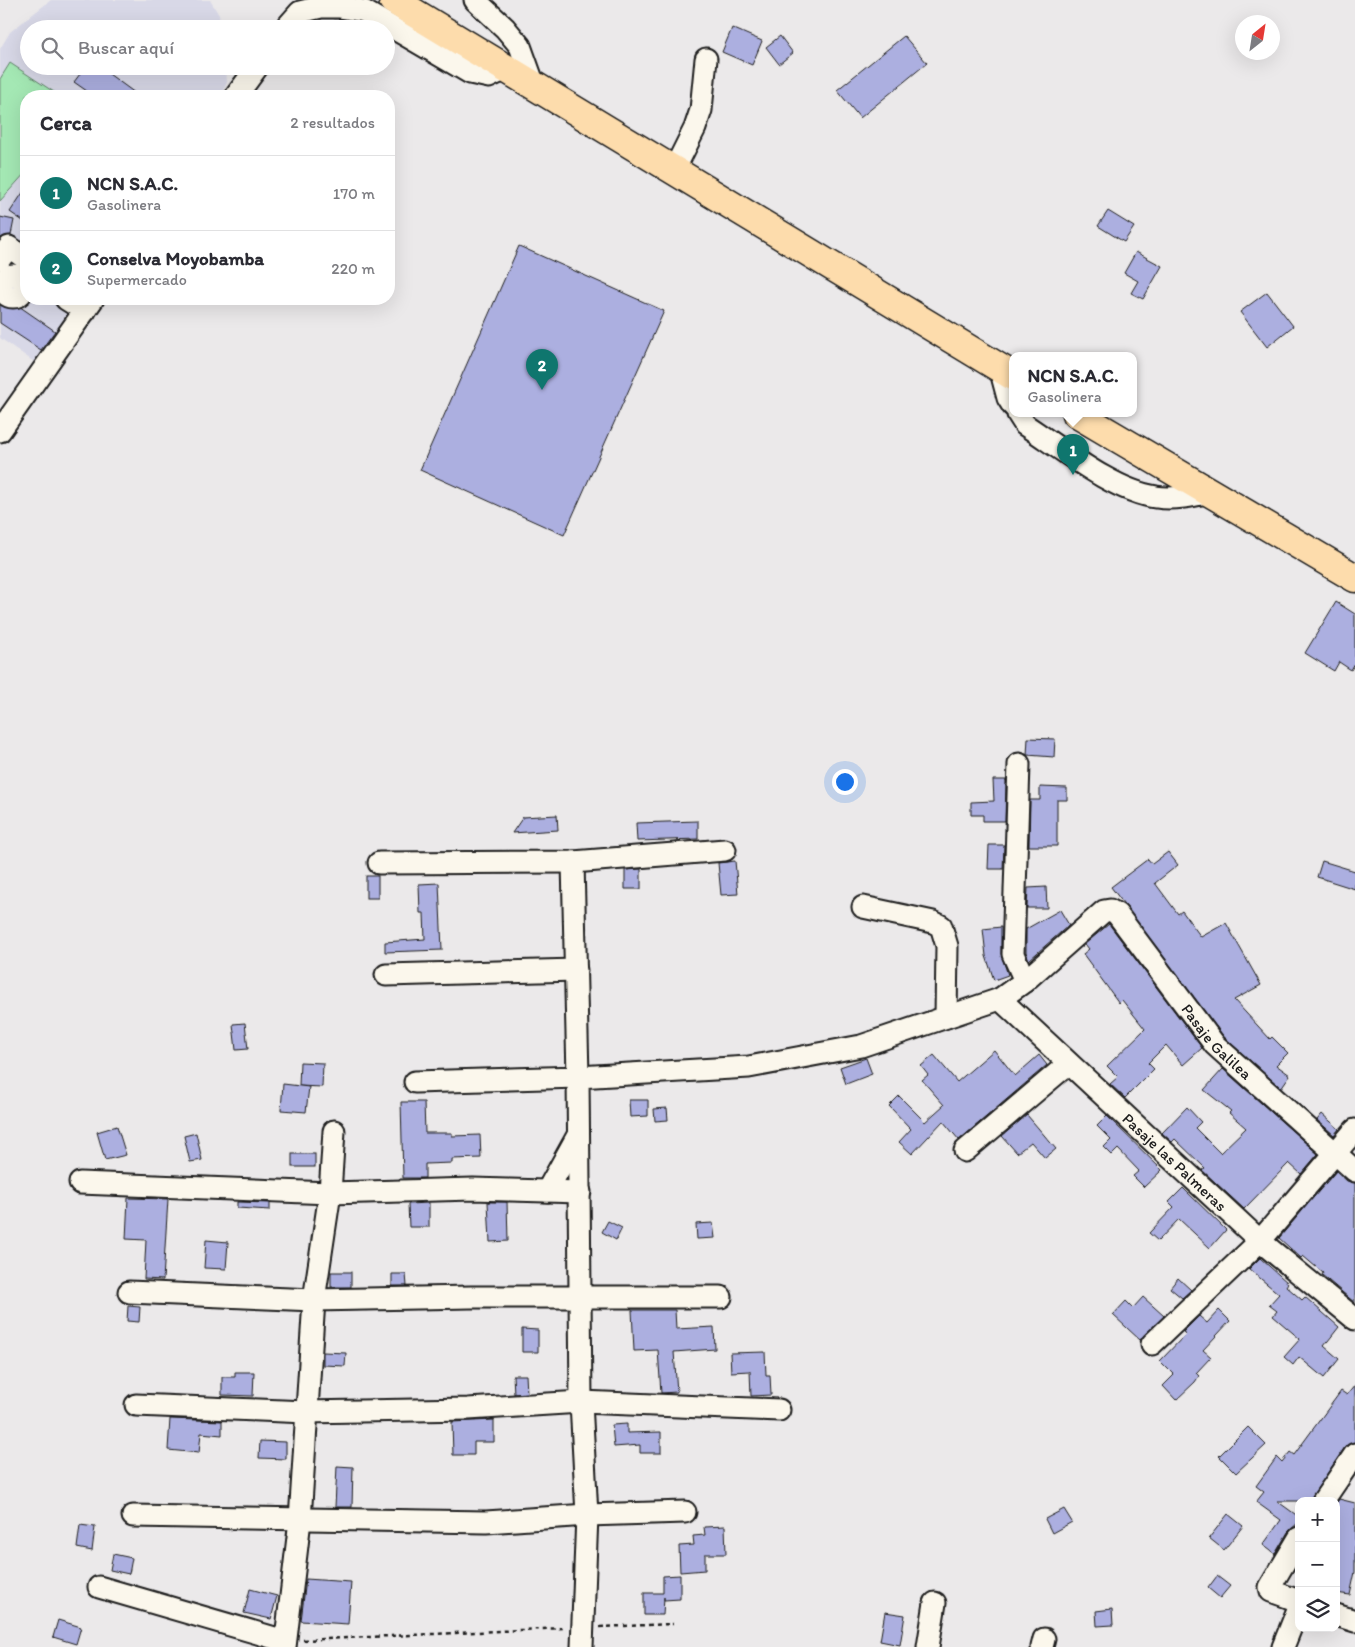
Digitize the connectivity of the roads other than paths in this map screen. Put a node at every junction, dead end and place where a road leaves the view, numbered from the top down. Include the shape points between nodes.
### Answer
1 (393, 0) edge
2 (475, 0) edge
3 (293, 20) edge
4 (379, 20) edge
5 (395, 29) edge
6 (706, 59) dead end
7 (506, 69) junction
8 (251, 75) edge
9 (534, 85) junction
10 (240, 90) edge
11 (674, 170) junction
12 (0, 259) edge
13 (20, 269) edge
14 (89, 305) edge
15 (1006, 372) edge
16 (1009, 400) edge
17 (1020, 417) edge
18 (1082, 417) edge
19 (0, 431) edge
20 (1210, 492) junction
21 (1355, 578) edge
22 (1019, 764) dead end
23 (725, 850) dead end
24 (573, 862) junction
25 (379, 863) dead end
26 (863, 907) dead end
27 (576, 970) junction
28 (386, 975) dead end
29 (1025, 981) junction
30 (1000, 999) junction
31 (946, 1017) junction
32 (1068, 1064) junction
33 (578, 1077) junction
34 (415, 1082) dead end
35 (1355, 1130) edge
36 (334, 1132) dead end
37 (579, 1132) junction
38 (965, 1150) dead end
39 (1334, 1154) junction
40 (1355, 1171) edge
41 (80, 1183) dead end
42 (547, 1191) junction
43 (580, 1192) junction
44 (330, 1193) junction
45 (1260, 1241) junction
46 (129, 1292) dead end
47 (581, 1296) junction
48 (721, 1297) dead end
49 (314, 1300) junction
50 (1355, 1319) edge
51 (1152, 1344) dead end
52 (581, 1402) junction
53 (136, 1405) dead end
54 (779, 1410) dead end
55 (306, 1412) junction
56 (1355, 1454) edge
57 (1326, 1497) edge
58 (685, 1512) dead end
59 (587, 1515) junction
60 (133, 1516) dead end
61 (300, 1520) junction
62 (1297, 1542) edge
63 (99, 1586) dead end
64 (1295, 1600) edge
65 (935, 1603) dead end
66 (1340, 1616) edge
67 (1295, 1617) edge
68 (1355, 1621) edge
69 (582, 1637) edge
70 (285, 1644) edge
71 (928, 1647) edge
72 (1283, 1647) edge

1 - 7 highway
2 - 9 street via 506,28 520,46
3 - 4 street via 300,12 339,7 364,11
5 - 7 street via 470,73 489,78
6 - 11 street via 701,110
7 - 9 highway
8 - 10 street
9 - 11 highway
11 - 15 highway
12 - 13 street via 9,247
14 - 19 street
15 - 16 street
17 - 20 street via 1025,425 1131,491 1157,498
18 - 20 highway
20 - 21 highway
22 - 29 street via 1014,954
23 - 24 street
24 - 25 street
24 - 27 street
26 - 31 street via 941,926 946,946
27 - 28 street
27 - 33 street
29 - 30 street
29 - 39 street, Pasaje Galilea via 1104,911 1110,910 1117,914 1215,1045
30 - 31 street
30 - 32 street, Pasaje las Palmeras
31 - 33 street via 862,1046 749,1067
32 - 38 street
32 - 45 street, Pasaje las Palmeras
33 - 34 street
33 - 37 street
35 - 39 street
36 - 44 street
37 - 42 street
37 - 43 street
39 - 40 street, Pasaje Galilea
39 - 45 street
41 - 44 street
42 - 43 street
42 - 44 street via 473,1189
43 - 47 street
44 - 49 street
45 - 50 street, Pasaje las Palmeras
45 - 51 street
46 - 49 street
47 - 48 street
47 - 49 street
47 - 52 street
49 - 55 street
52 - 54 street
52 - 55 street via 468,1409
52 - 59 street
53 - 55 street
55 - 61 street
56 - 57 street
58 - 59 street
59 - 61 street via 486,1522
59 - 69 street
60 - 61 street
61 - 70 street
62 - 64 street via 1270,1587 1270,1591
63 - 70 street
65 - 71 street
66 - 68 street
67 - 72 street

